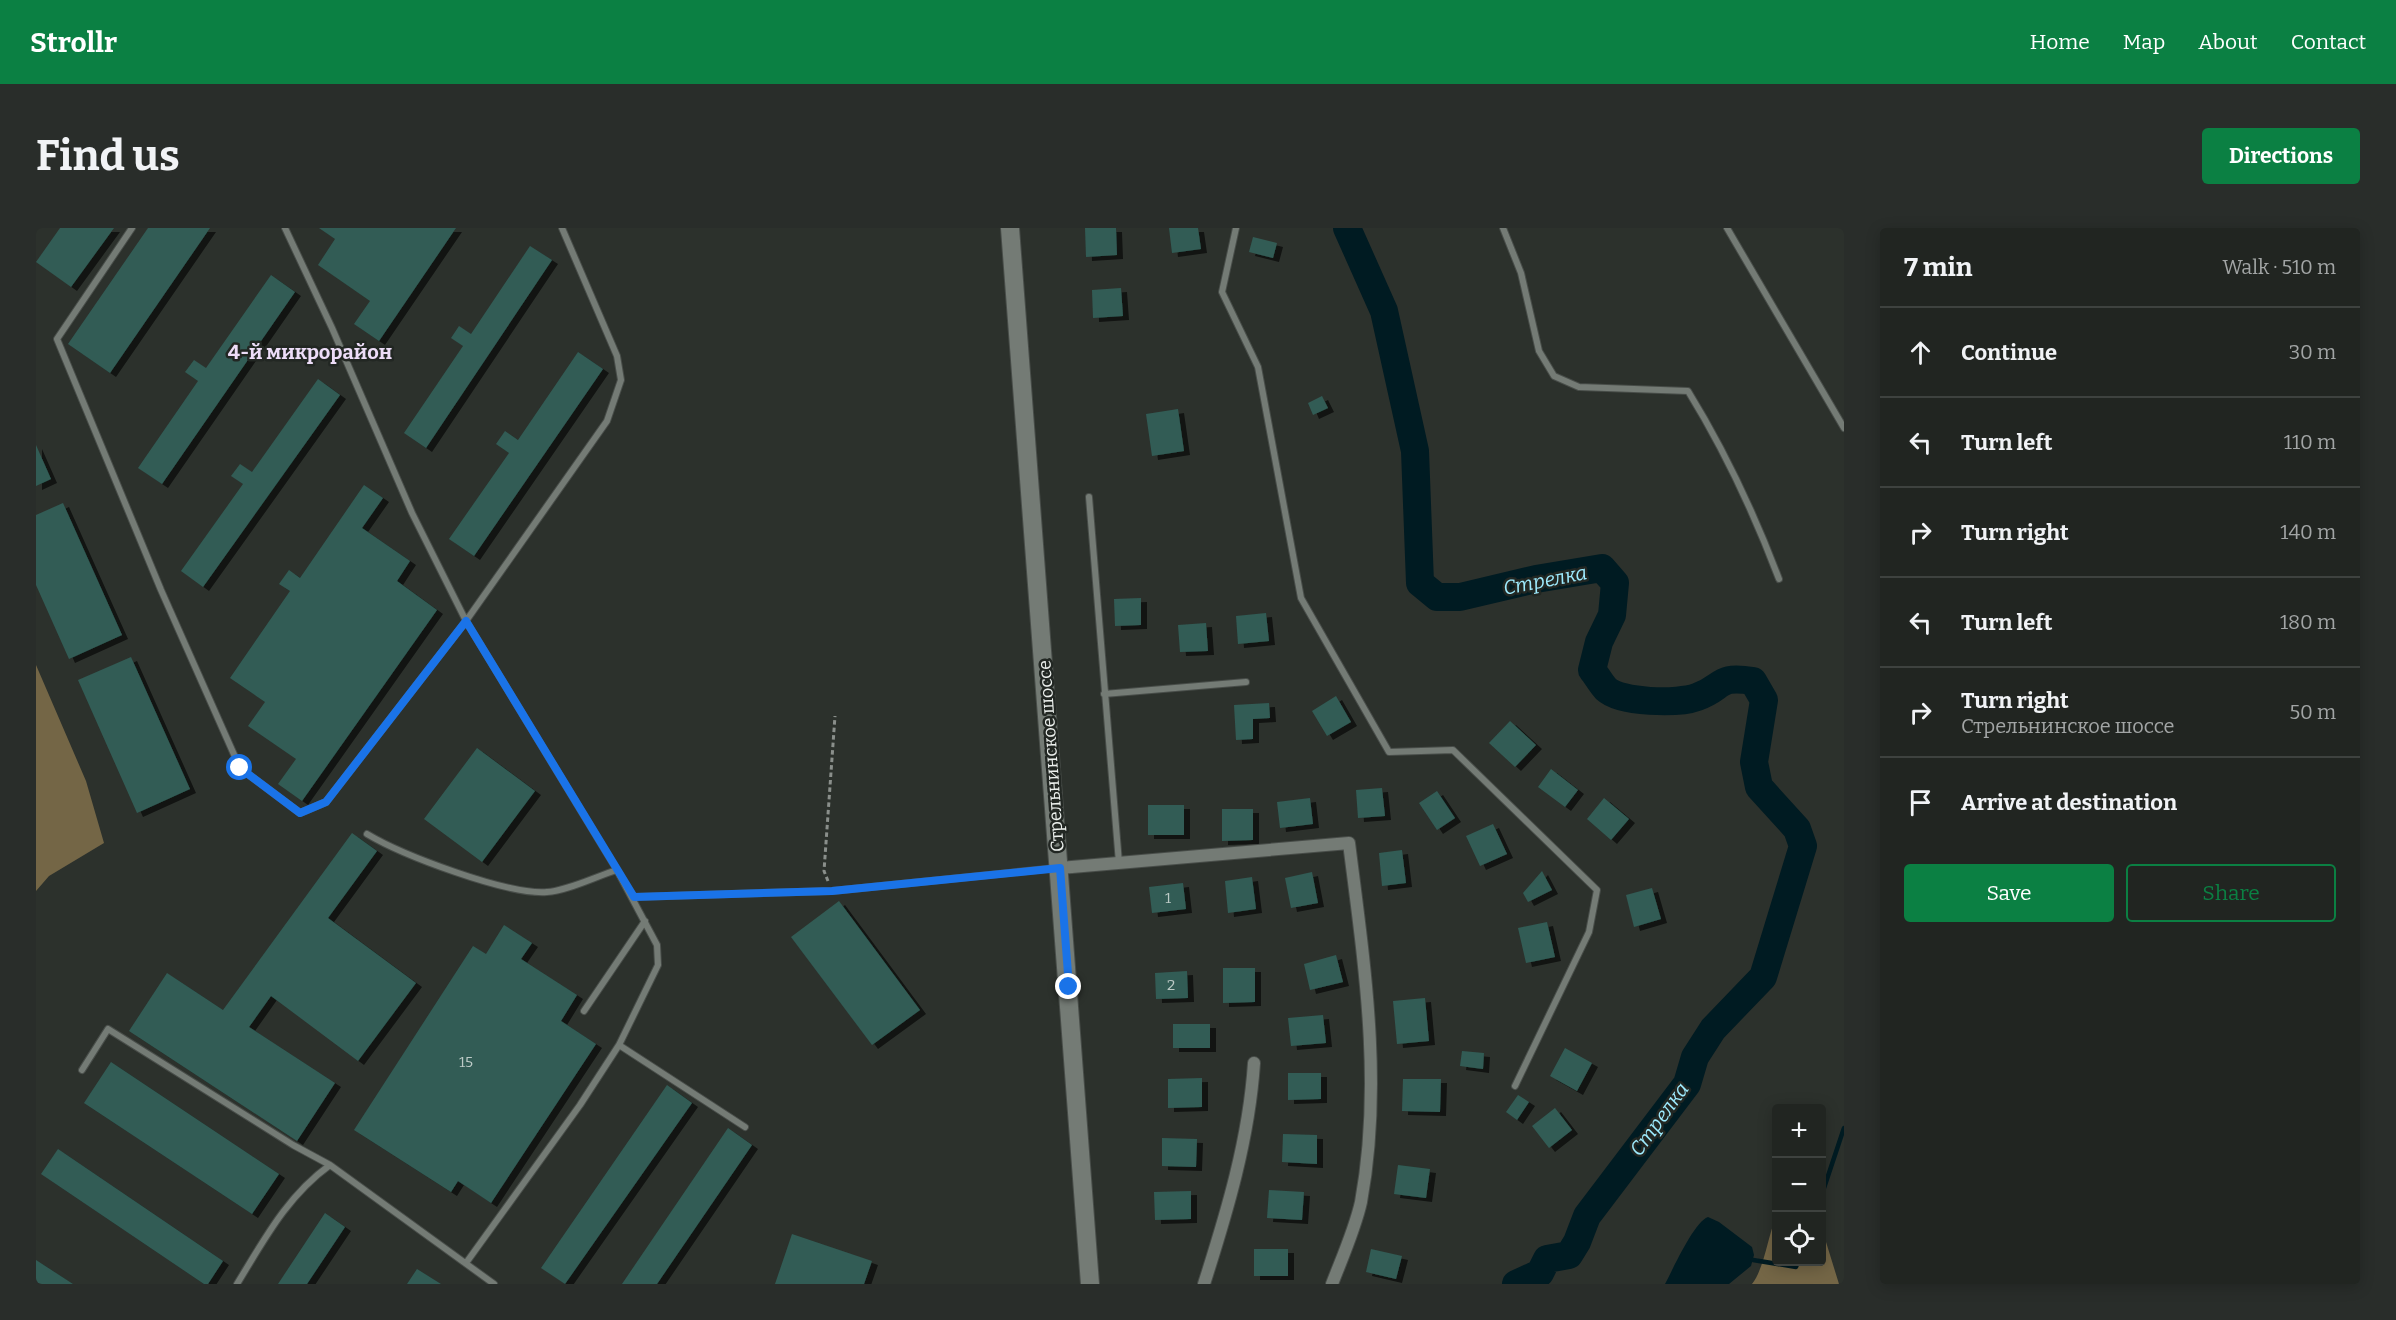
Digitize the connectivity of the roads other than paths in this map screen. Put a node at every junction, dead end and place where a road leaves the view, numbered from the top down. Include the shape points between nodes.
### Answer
1 (132, 228) edge
2 (285, 228) edge
3 (562, 228) edge
4 (1010, 228) edge
5 (1236, 228) edge
6 (1503, 228) edge
7 (1727, 228) edge
8 (1844, 428) edge
9 (1089, 497) dead end
10 (1779, 579) dead end
11 (466, 621) junction
12 (1246, 682) dead end
13 (1104, 694) junction
14 (367, 834) dead end
15 (1119, 863) junction
16 (1060, 868) junction
17 (618, 870) junction
18 (634, 897) junction
19 (645, 921) junction
20 (584, 1011) dead end
21 (619, 1045) junction
22 (1254, 1063) dead end
23 (82, 1070) dead end
24 (1515, 1086) dead end
25 (745, 1127) dead end
26 (330, 1165) junction
27 (466, 1263) junction
28 (237, 1284) edge
29 (494, 1284) edge
30 (1090, 1284) edge
31 (1204, 1284) edge
32 (1332, 1284) edge

1 - 11 lane via 57,339 160,590 240,768 300,813 326,802
2 - 11 lane via 412,513
3 - 11 lane via 617,356 621,380 608,422
4 - 16 main road, Стрельнинское шоссе
5 - 24 lane via 1221,292 1258,367 1301,597 1389,752 1453,750 1597,891 1589,932
6 - 10 lane via 1521,273 1539,351 1554,376 1579,387 1688,391 1748,500
7 - 8 lane
9 - 13 lane
11 - 17 lane
12 - 13 lane
13 - 15 lane
14 - 17 lane via 389,847 508,888 548,892
15 - 16 street
15 - 32 street via 1349,843 1365,967 1373,1104 1360,1204
16 - 18 lane via 832,891
16 - 30 main road, Стрельнинское шоссе
17 - 18 lane
18 - 19 lane
19 - 20 lane
19 - 21 lane via 657,945 658,965
21 - 25 lane
21 - 27 lane
22 - 31 street via 1252,1095 1233,1194
23 - 26 lane via 108,1029
26 - 27 lane
26 - 28 lane via 281,1211
27 - 29 lane

